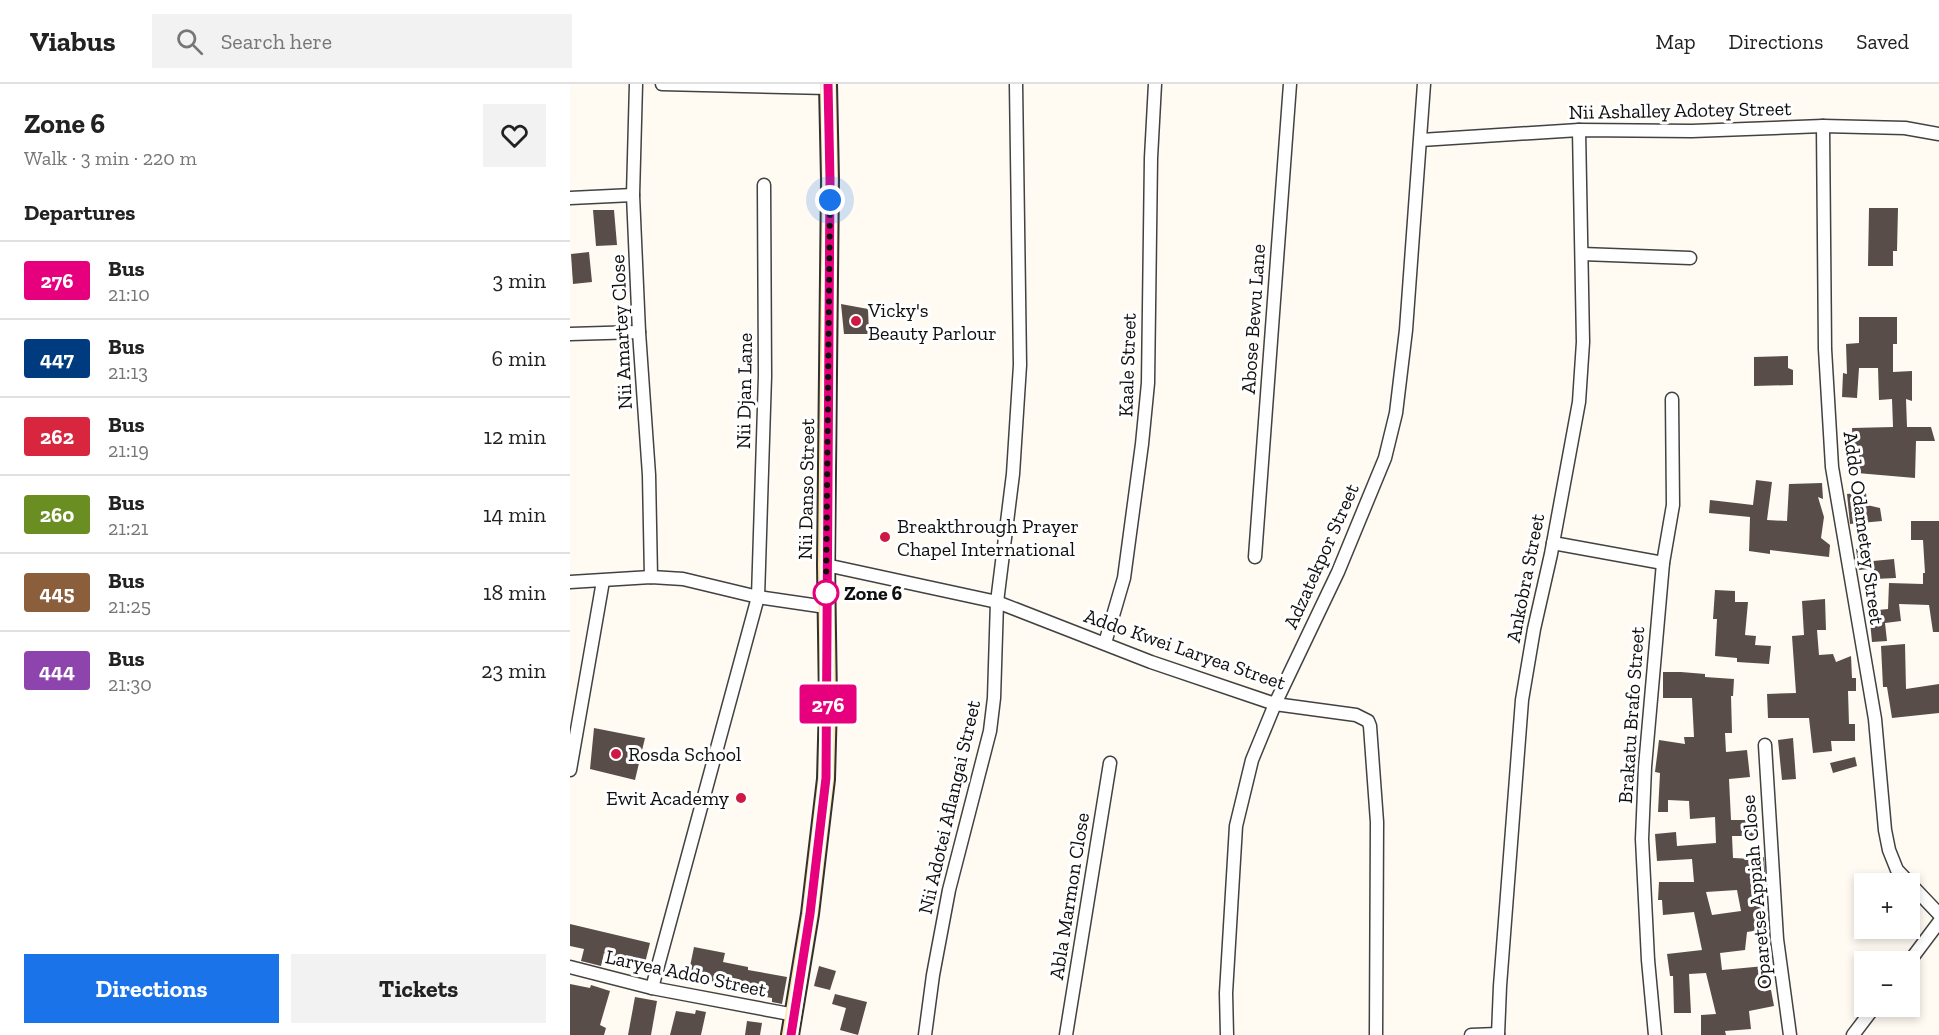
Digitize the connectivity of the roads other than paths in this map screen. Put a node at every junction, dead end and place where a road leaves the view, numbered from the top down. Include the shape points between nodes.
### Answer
1 (636, 84) edge
2 (662, 84) edge
3 (1016, 84) edge
4 (1155, 84) edge
5 (1290, 84) edge
6 (1424, 84) edge
7 (828, 86) edge
8 (1823, 126) junction
9 (1579, 130) junction
10 (1939, 134) edge
11 (1421, 140) junction
12 (764, 185) dead end
13 (633, 195) junction
14 (570, 198) edge
15 (1582, 254) junction
16 (1690, 258) dead end
17 (639, 332) junction
18 (570, 334) edge
19 (1672, 399) dead end
20 (1552, 543) junction
21 (1255, 557) dead end
22 (1663, 563) junction
23 (826, 565) junction
24 (651, 578) junction
25 (603, 581) junction
26 (570, 582) edge
27 (758, 597) junction
28 (997, 602) junction
29 (826, 608) junction
30 (1105, 644) junction
31 (1275, 704) junction
32 (1765, 745) dead end
33 (1110, 763) dead end
34 (570, 770) edge
35 (1939, 914) edge
36 (1939, 922) edge
37 (1917, 951) edge
38 (570, 967) edge
39 (652, 988) junction
40 (795, 1015) junction
41 (1867, 1017) edge
42 (790, 1035) edge
43 (925, 1035) edge
44 (1066, 1035) edge
45 (1227, 1035) edge
46 (1376, 1035) edge
47 (1471, 1035) edge
48 (1498, 1035) edge
49 (1655, 1035) edge
50 (1790, 1035) edge
51 (1853, 1035) edge

1 - 13 street, Nii Amartey Close
2 - 7 street
3 - 28 street, Nii Adotei Aflangai Street via 1020,365 1013,474
4 - 30 street, Kaale Street via 1148,382 1124,578
5 - 21 street, Abose Bewu Lane
6 - 11 street, Adzatekpor Street
7 - 23 street, Nii Danso Street
8 - 9 street, Nii Ashalley Adotey Street via 1692,132
8 - 10 street, Nii Ashalley Adotey Street via 1905,128
8 - 35 street, Addo Odametey Street via 1832,467 1875,719 1885,830 1897,870
9 - 11 street, Nii Ashalley Adotey Street
9 - 15 street, Ankobra Street
11 - 31 street, Adzatekpor Street via 1406,330 1396,413 1385,458 1338,572
12 - 27 street, Nii Djan Lane via 765,387
13 - 14 street
13 - 17 street, Nii Amartey Close
15 - 16 street
15 - 20 street, Ankobra Street via 1579,402
17 - 18 street
17 - 24 street, Nii Amartey Close via 649,475
19 - 22 street, Brakatu Brafo Street via 1672,505
20 - 22 street
20 - 48 street, Ankobra Street via 1522,700
22 - 49 street, Brakatu Brafo Street via 1642,839
23 - 28 street, Addo Kwei Laryea Street
23 - 29 street, Nii Danso Street
24 - 25 street
24 - 27 street via 683,579
25 - 26 street
25 - 34 street
27 - 29 street
27 - 39 street, Nii Djan Lane
28 - 30 street, Addo Kwei Laryea Street
28 - 43 street, Nii Adotei Aflangai Street via 990,731 950,890
29 - 40 street, Nii Danso Street via 826,778
30 - 31 street, Addo Kwei Laryea Street
31 - 45 street, Adzatekpor Street via 1252,760 1236,826 1226,982
31 - 46 street, Addo Kwei Laryea Street via 1356,716 1370,726 1377,822
32 - 50 street, Oparetse Appiah Close via 1777,939
33 - 44 street, Abla Marmon Close
36 - 37 street
38 - 39 street, Laryea Addo Street
39 - 40 street, Laryea Addo Street
40 - 42 street, Nii Danso Street
41 - 51 street
47 - 48 street

